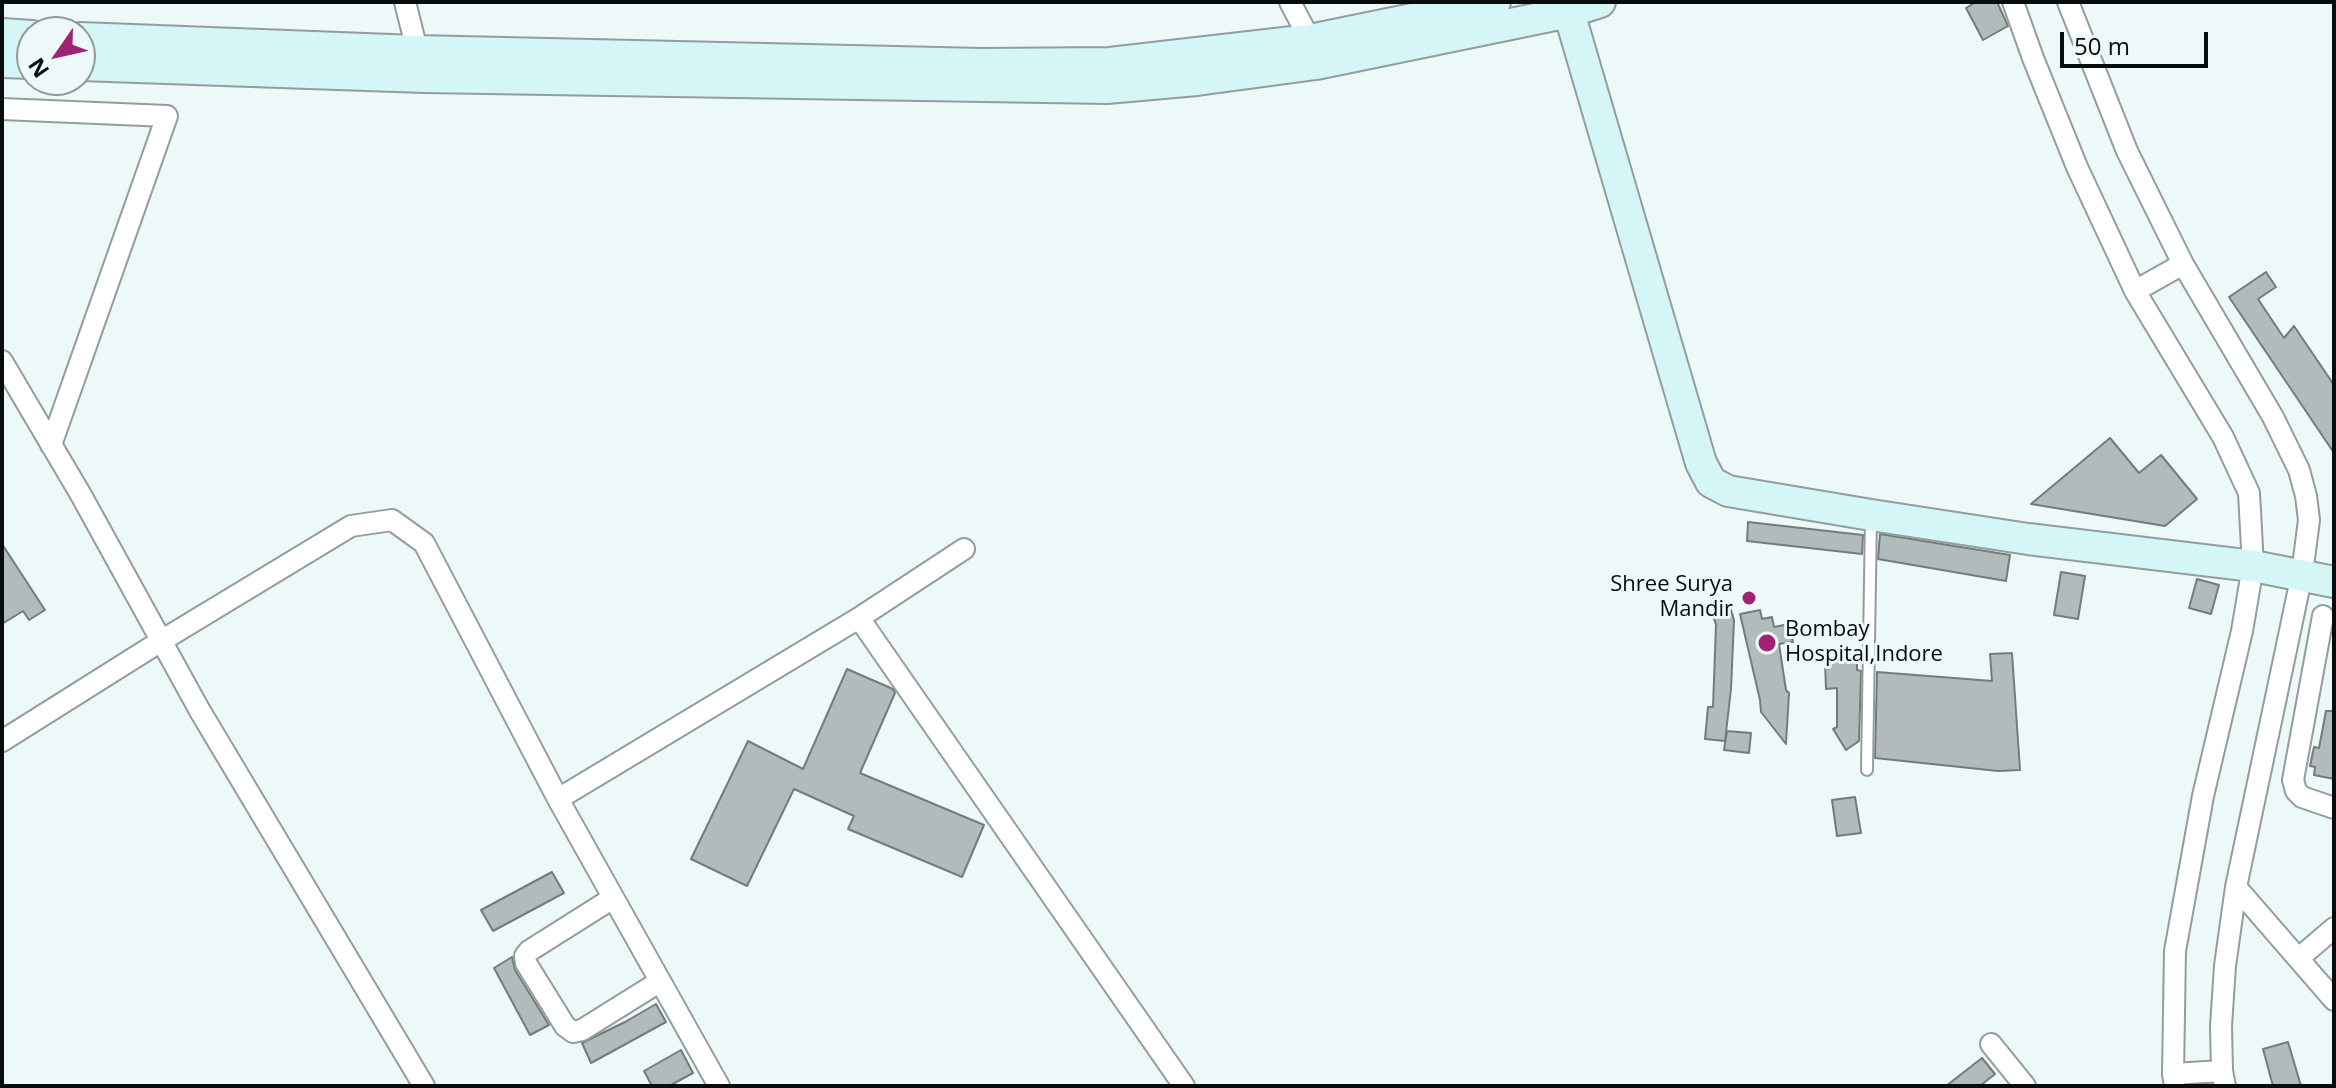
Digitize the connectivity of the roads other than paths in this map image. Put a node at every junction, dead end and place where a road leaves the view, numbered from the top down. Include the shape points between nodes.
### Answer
1 (405, 2) edge
2 (1290, 2) edge
3 (1495, 2) edge
4 (1600, 2) edge
5 (2013, 2) edge
6 (2068, 2) edge
7 (1568, 7) edge
8 (96, 39) edge
9 (1313, 52) junction
10 (421, 64) junction
11 (96, 65) edge
12 (2, 109) edge
13 (2183, 264) junction
14 (2135, 291) junction
15 (2, 361) edge
16 (51, 445) junction
17 (1871, 515) junction
18 (964, 549) dead end
19 (2253, 566) junction
20 (2302, 574) junction
21 (2334, 582) edge
22 (2294, 611) junction
23 (2328, 617) edge
24 (859, 618) junction
25 (161, 641) junction
26 (2, 741) edge
27 (1867, 770) dead end
28 (558, 799) junction
29 (2334, 808) edge
30 (2236, 887) junction
31 (613, 898) junction
32 (2334, 928) edge
33 (2299, 958) junction
34 (659, 982) junction
35 (2334, 1000) edge
36 (1991, 1044) dead end
37 (2223, 1078) edge
38 (2174, 1080) edge
39 (424, 1086) edge
40 (719, 1086) edge
41 (1184, 1086) edge
42 (2025, 1086) edge

1 - 10 street
2 - 9 street
3 - 9 street
4 - 7 street
5 - 14 street via 2077,167
6 - 13 street via 2127,151
7 - 9 street
7 - 17 street via 1701,463 1711,482 1728,491
8 - 10 street
9 - 10 street via 1096,64
10 - 11 street
12 - 16 street via 167,116
13 - 14 street
13 - 20 street via 2299,470 2309,520
14 - 19 street via 2241,472 2252,510
15 - 16 street
16 - 25 street
17 - 19 street
17 - 27 lane
18 - 24 street
19 - 20 street
19 - 38 street via 2175,951
20 - 21 street
20 - 22 street
22 - 23 street
22 - 30 street
23 - 29 street via 2293,780 2302,797
24 - 28 street
24 - 41 street
25 - 26 street
25 - 28 street via 351,526 392,520 424,543
25 - 39 street
28 - 31 street
30 - 33 street
30 - 37 street via 2225,966
31 - 34 street
31 - 34 street via 529,951 526,963 573,1032
32 - 33 street
33 - 35 street
34 - 40 street
36 - 42 street
37 - 38 street

